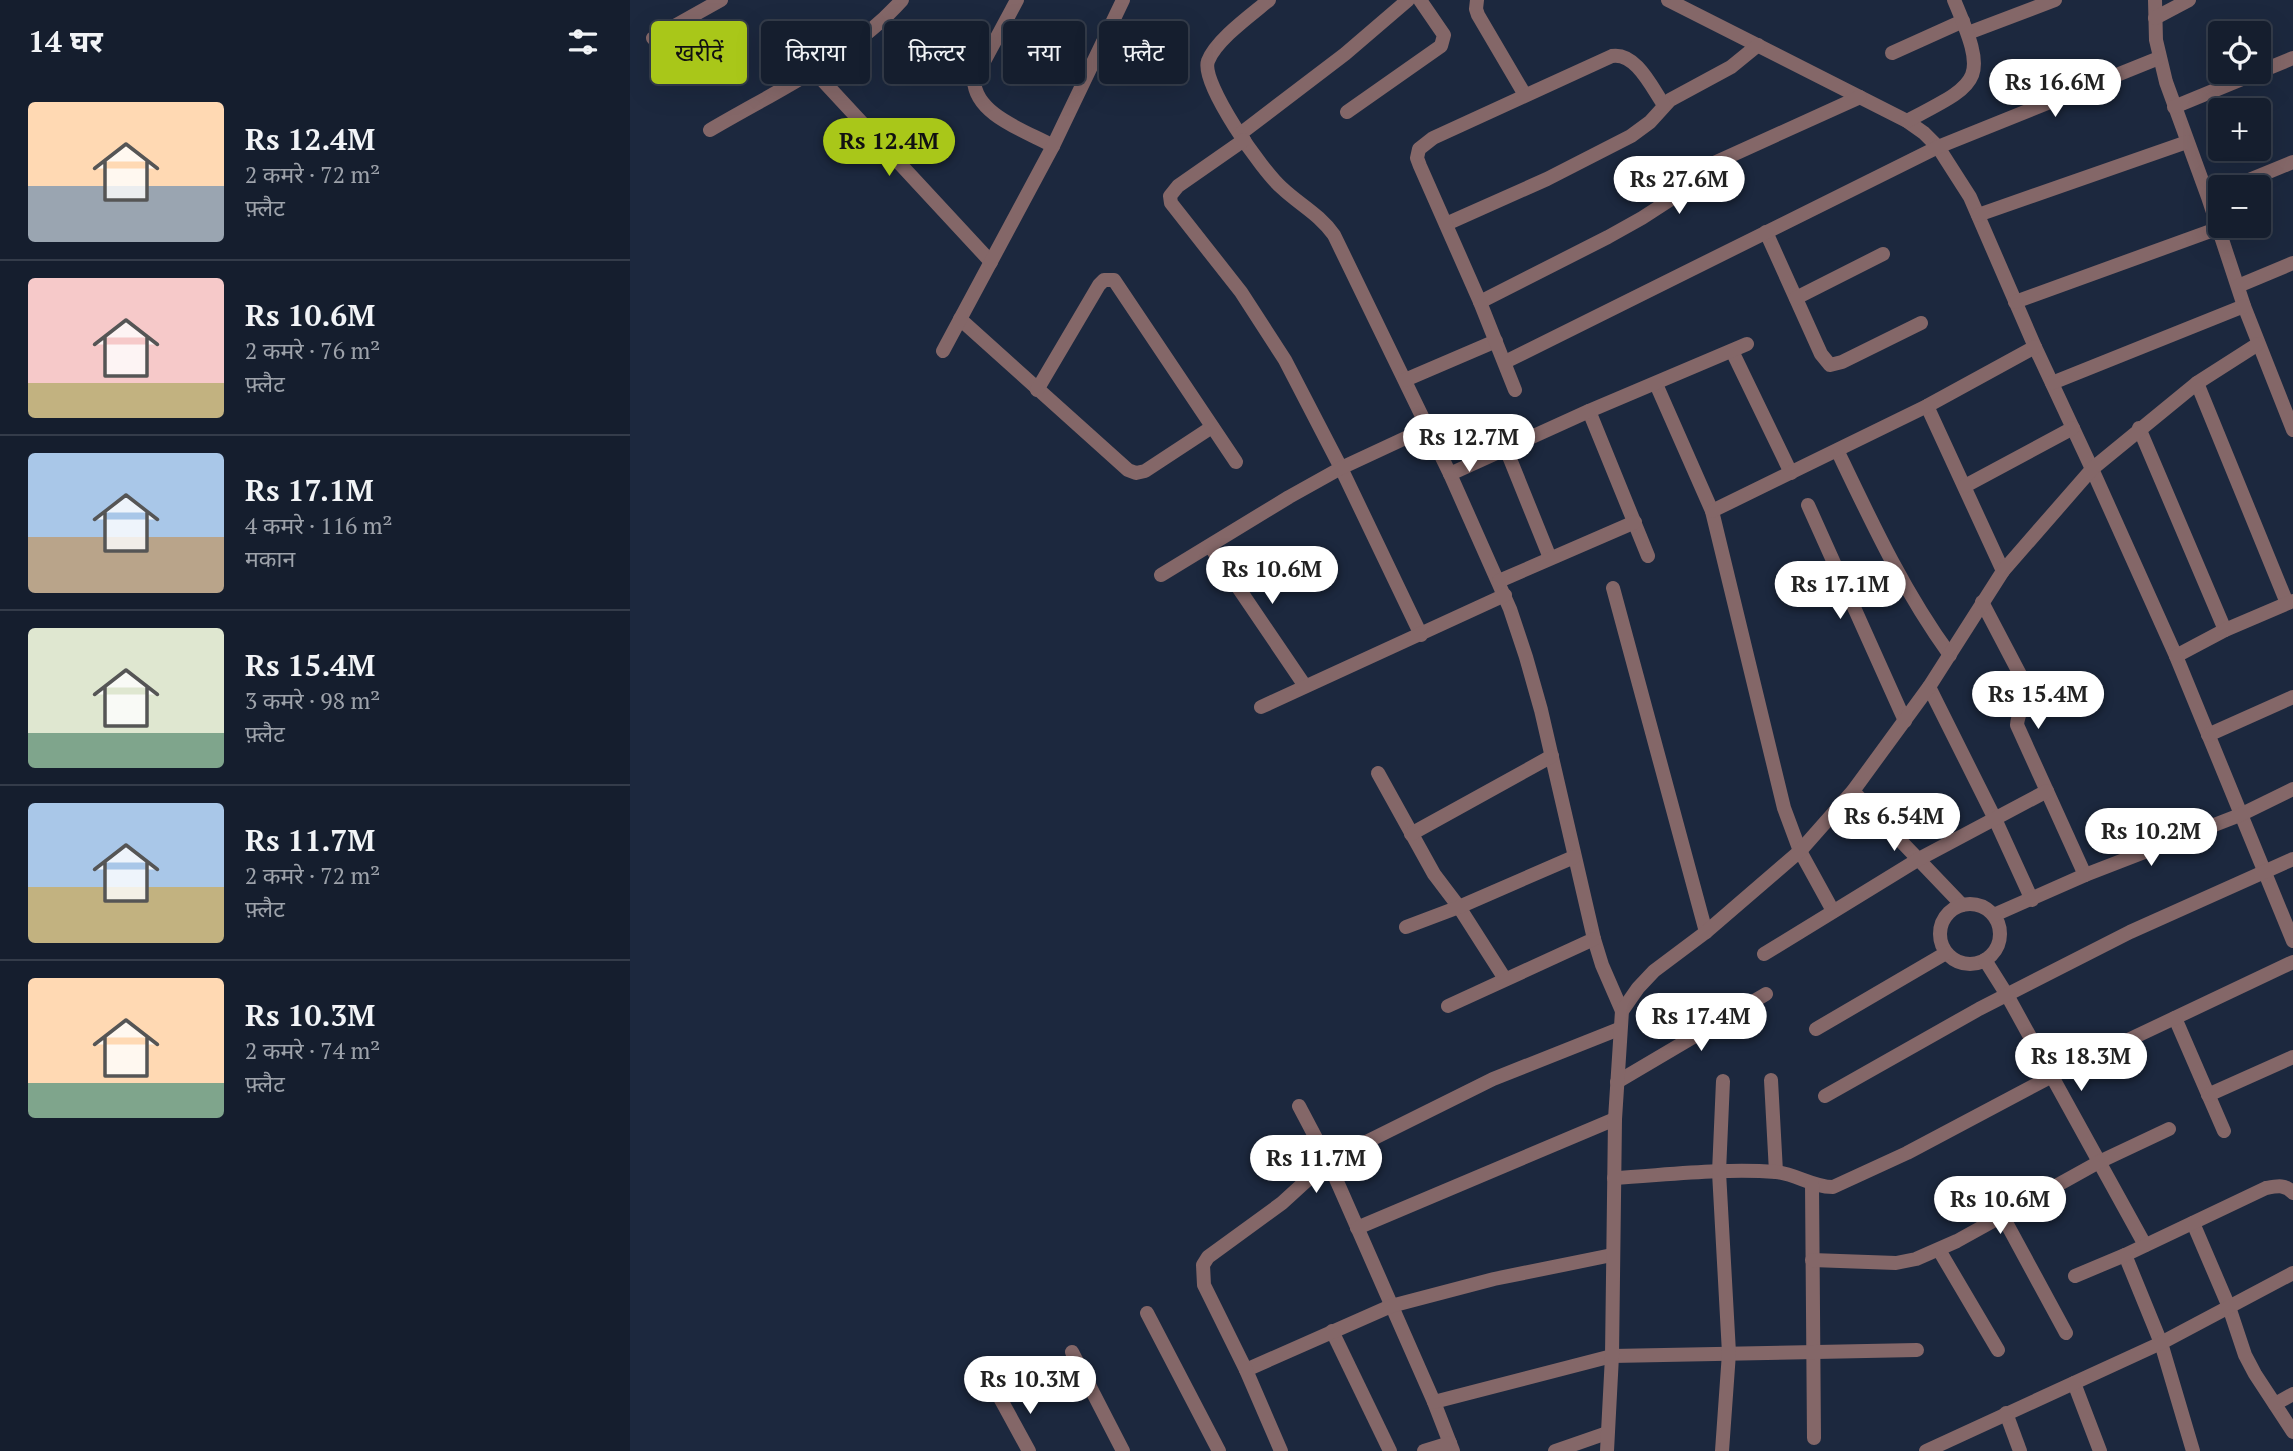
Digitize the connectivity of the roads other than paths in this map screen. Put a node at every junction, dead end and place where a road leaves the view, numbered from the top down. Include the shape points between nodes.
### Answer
1 (721, 0) edge
2 (902, 0) edge
3 (1017, 0) edge
4 (1123, 0) edge
5 (1269, 0) edge
6 (1408, 0) edge
7 (1420, 0) edge
8 (1477, 0) edge
9 (1954, 0) edge
10 (2155, 0) edge
11 (2189, 0) edge
12 (2049, 1) edge
13 (1680, 2) edge
14 (2155, 18) junction
15 (683, 21) edge
16 (1965, 27) junction
17 (870, 32) edge
18 (1758, 45) junction
19 (1892, 53) dead end
20 (2159, 58) junction
21 (2293, 58) edge
22 (2271, 67) edge
23 (789, 84) edge
24 (826, 84) edge
25 (2230, 84) edge
26 (1525, 95) junction
27 (1860, 97) junction
28 (1664, 105) junction
29 (2174, 107) junction
30 (1347, 111) dead end
31 (1907, 121) junction
32 (710, 130) dead end
33 (1242, 137) junction
34 (2187, 142) junction
35 (1053, 146) junction
36 (1938, 147) junction
37 (2293, 162) edge
38 (2261, 175) edge
39 (2208, 182) edge
40 (1978, 215) junction
41 (1446, 225) junction
42 (1766, 232) junction
43 (2208, 232) edge
44 (2222, 238) edge
45 (1884, 254) dead end
46 (991, 262) junction
47 (2293, 263) edge
48 (2238, 286) junction
49 (1796, 298) junction
50 (1480, 302) junction
51 (2015, 302) junction
52 (2244, 306) junction
53 (960, 319) junction
54 (1921, 323) dead end
55 (1496, 341) junction
56 (1747, 344) dead end
57 (2258, 344) junction
58 (2035, 347) junction
59 (943, 351) dead end
60 (1732, 351) junction
61 (1505, 362) junction
62 (1405, 380) junction
63 (2052, 383) junction
64 (2197, 383) junction
65 (1656, 384) junction
66 (1037, 390) junction
67 (1515, 390) dead end
68 (1927, 406) junction
69 (1590, 411) junction
70 (1212, 426) junction
71 (1427, 428) junction
72 (2073, 428) junction
73 (2139, 428) junction
74 (2293, 429) edge
75 (1506, 449) junction
76 (1838, 452) junction
77 (1236, 462) dead end
78 (1341, 468) junction
79 (2092, 469) junction
80 (1791, 473) junction
81 (1450, 474) junction
82 (1965, 486) junction
83 (1808, 506) dead end
84 (1712, 511) junction
85 (1635, 522) junction
86 (1210, 546) junction
87 (1648, 556) dead end
88 (1550, 558) junction
89 (2003, 571) junction
90 (1161, 575) dead end
91 (1499, 580) junction
92 (1613, 588) dead end
93 (1505, 595) junction
94 (1982, 602) junction
95 (2290, 602) edge
96 (2225, 630) junction
97 (1421, 635) junction
98 (1950, 654) junction
99 (2176, 656) junction
100 (1305, 686) junction
101 (1929, 687) junction
102 (2293, 697) edge
103 (1261, 707) dead end
104 (1905, 722) junction
105 (2208, 735) junction
106 (1552, 756) junction
107 (1378, 773) dead end
108 (2293, 789) edge
109 (1853, 791) junction
110 (2048, 791) junction
111 (2240, 815) junction
112 (1995, 819) junction
113 (1411, 834) junction
114 (1800, 851) junction
115 (1574, 857) junction
116 (1919, 859) junction
117 (2293, 859) edge
118 (2264, 872) junction
119 (2085, 875) junction
120 (2032, 900) junction
121 (1962, 905) junction
122 (1459, 907) junction
123 (1833, 911) junction
124 (1994, 915) junction
125 (1406, 927) dead end
126 (1706, 932) junction
127 (1594, 939) junction
128 (2293, 941) edge
129 (1946, 953) junction
130 (1764, 954) dead end
131 (1985, 960) junction
132 (2293, 962) edge
133 (1505, 979) junction
134 (1766, 994) dead end
135 (2007, 995) junction
136 (1448, 1006) dead end
137 (1622, 1011) junction
138 (2175, 1018) junction
139 (1619, 1029) junction
140 (1816, 1029) dead end
141 (2293, 1057) edge
142 (2052, 1076) junction
143 (1771, 1080) dead end
144 (1723, 1081) dead end
145 (1617, 1082) junction
146 (2208, 1095) junction
147 (1825, 1096) dead end
148 (1299, 1106) dead end
149 (1615, 1119) junction
150 (2169, 1129) dead end
151 (2224, 1131) dead end
152 (1328, 1161) junction
153 (2099, 1162) junction
154 (1719, 1172) junction
155 (1776, 1172) junction
156 (1614, 1178) junction
157 (1812, 1184) junction
158 (2293, 1193) edge
159 (2002, 1215) junction
160 (2193, 1223) junction
161 (1357, 1227) junction
162 (2145, 1245) junction
163 (1939, 1250) junction
164 (1612, 1255) junction
165 (2125, 1255) junction
166 (1812, 1260) junction
167 (2293, 1273) edge
168 (2075, 1276) dead end
169 (1391, 1306) junction
170 (2229, 1307) junction
171 (1147, 1313) dead end
172 (1332, 1331) junction
173 (2066, 1333) dead end
174 (2161, 1343) junction
175 (1917, 1350) dead end
176 (1998, 1350) dead end
177 (1072, 1352) dead end
178 (1813, 1352) junction
179 (1729, 1353) junction
180 (1612, 1356) junction
181 (1246, 1370) junction
182 (2074, 1382) junction
183 (2293, 1394) edge
184 (1000, 1398) dead end
185 (1434, 1402) junction
186 (2275, 1404) junction
187 (2006, 1413) junction
188 (2293, 1432) edge
189 (1607, 1433) junction
190 (1814, 1438) dead end
191 (1451, 1447) edge
192 (2097, 1450) edge
193 (1029, 1451) edge
194 (1123, 1451) edge
195 (1219, 1451) edge
196 (1281, 1451) edge
197 (1390, 1451) edge
198 (1424, 1451) edge
199 (1555, 1451) edge
200 (1607, 1451) edge
201 (1722, 1451) edge
202 (1926, 1451) edge
203 (2020, 1451) edge
204 (2193, 1451) edge

1 - 15 street
2 - 17 street
3 - 35 street via 974,80 974,91 991,113
4 - 35 street
5 - 33 street via 1212,52 1207,64 1215,94
6 - 33 street
7 - 30 street via 1444,35 1441,46
8 - 26 street via 1478,15
9 - 16 street
10 - 14 street
11 - 14 street
12 - 16 street
13 - 18 street
14 - 20 street
16 - 19 street
16 - 31 street via 1975,62 1971,80 1951,98
18 - 27 street
18 - 28 street via 1731,67
20 - 29 street
20 - 36 street
21 - 22 street
23 - 32 street
24 - 46 street
25 - 29 street
26 - 28 street via 1620,54 1631,61
26 - 41 street via 1419,149 1417,158
27 - 31 street
27 - 50 street via 1710,165 1661,207
28 - 41 street via 1632,136
29 - 34 street
31 - 36 street
33 - 62 street via 1269,175 1325,221
33 - 78 street via 1178,186 1170,195 1171,203 1256,313
34 - 39 street
34 - 40 street
35 - 46 street
36 - 40 street
36 - 42 street
37 - 38 street
40 - 51 street
41 - 50 street
42 - 49 street
42 - 61 street
43 - 51 street
44 - 48 street
45 - 49 street
46 - 53 street
47 - 48 street
48 - 52 street
49 - 54 street via 1830,365
50 - 55 street
51 - 58 street
52 - 57 street
52 - 63 street
53 - 59 street
53 - 66 street
55 - 61 street
55 - 62 street
56 - 60 street
57 - 64 street
57 - 74 street
58 - 63 street
58 - 68 street
60 - 65 street
60 - 80 street
61 - 67 street
62 - 71 street
63 - 72 street
64 - 73 street
64 - 95 street
65 - 69 street
65 - 84 street
66 - 70 street via 1121,466 1136,473
66 - 70 street via 1099,285 1109,278 1118,284
68 - 76 street
68 - 82 street
69 - 75 street
69 - 85 street
70 - 77 street
71 - 78 street
71 - 81 street
72 - 79 street
72 - 82 street
73 - 79 street
73 - 96 street
75 - 81 street
75 - 88 street
76 - 80 street
76 - 98 street via 1882,543
78 - 86 street
78 - 97 street
79 - 89 street
79 - 99 street
80 - 84 street
81 - 91 street
82 - 89 street
83 - 104 street
84 - 114 street via 1773,767
85 - 87 street
85 - 88 street
86 - 90 street
86 - 100 street
88 - 91 street
89 - 94 street
91 - 93 street
92 - 126 street
93 - 97 street
93 - 106 street
94 - 98 street
94 - 110 street via 2025,684 2027,696 2017,725
95 - 96 street
96 - 99 street
97 - 100 street
98 - 101 street
99 - 105 street
100 - 103 street
101 - 104 street
101 - 112 street
102 - 105 street
104 - 109 street
105 - 111 street
106 - 113 street
106 - 115 street
107 - 113 street
108 - 111 street
109 - 114 street
109 - 116 street
110 - 112 street
110 - 119 street
111 - 118 street
111 - 119 street
112 - 116 street
112 - 120 street
113 - 122 street
114 - 123 street
114 - 126 street
115 - 122 street
115 - 127 street
116 - 121 street
116 - 123 street
117 - 118 street
118 - 128 street
118 - 135 street via 2130,932
119 - 120 street
120 - 124 street
121 - 124 street via 1973,904
121 - 129 street via 1951,911 1940,931
122 - 125 street
122 - 133 street
123 - 130 street
124 - 131 street via 2000,937 1997,949
126 - 137 street via 1654,971
127 - 133 street
127 - 137 street
129 - 131 street via 1966,964
129 - 140 street
131 - 135 street
132 - 138 street
133 - 136 street
134 - 145 street
135 - 142 street
135 - 147 street
137 - 139 street
138 - 142 street
138 - 146 street
139 - 145 street
139 - 152 street via 1493,1079
141 - 146 street
142 - 153 street
142 - 157 street via 1845,1183 1833,1187
143 - 155 street
144 - 154 street
145 - 149 street
146 - 151 street
148 - 152 street
149 - 156 street
149 - 161 street
150 - 153 street
152 - 161 street
152 - 181 street via 1203,1265 1204,1285
153 - 159 street
153 - 162 street
154 - 155 street
154 - 156 street
154 - 179 street
155 - 157 street
156 - 164 street
157 - 166 street
158 - 160 street via 2278,1185 2266,1188
159 - 163 street
159 - 173 street
160 - 162 street
160 - 170 street
161 - 169 street
162 - 165 street
163 - 166 street via 1896,1263
163 - 176 street
164 - 169 street
164 - 180 street
165 - 168 street
165 - 174 street
166 - 178 street
167 - 170 street
169 - 172 street
169 - 185 street
170 - 174 street
170 - 186 street via 2245,1355
171 - 195 street
172 - 181 street
172 - 197 street
174 - 182 street
174 - 204 street
175 - 178 street
177 - 194 street
178 - 179 street
178 - 190 street
179 - 180 street
179 - 201 street
180 - 185 street
180 - 189 street
181 - 196 street
182 - 187 street
182 - 192 street
183 - 186 street
184 - 193 street
185 - 191 street
186 - 188 street
187 - 202 street
187 - 203 street
189 - 199 street
189 - 200 street
191 - 198 street

